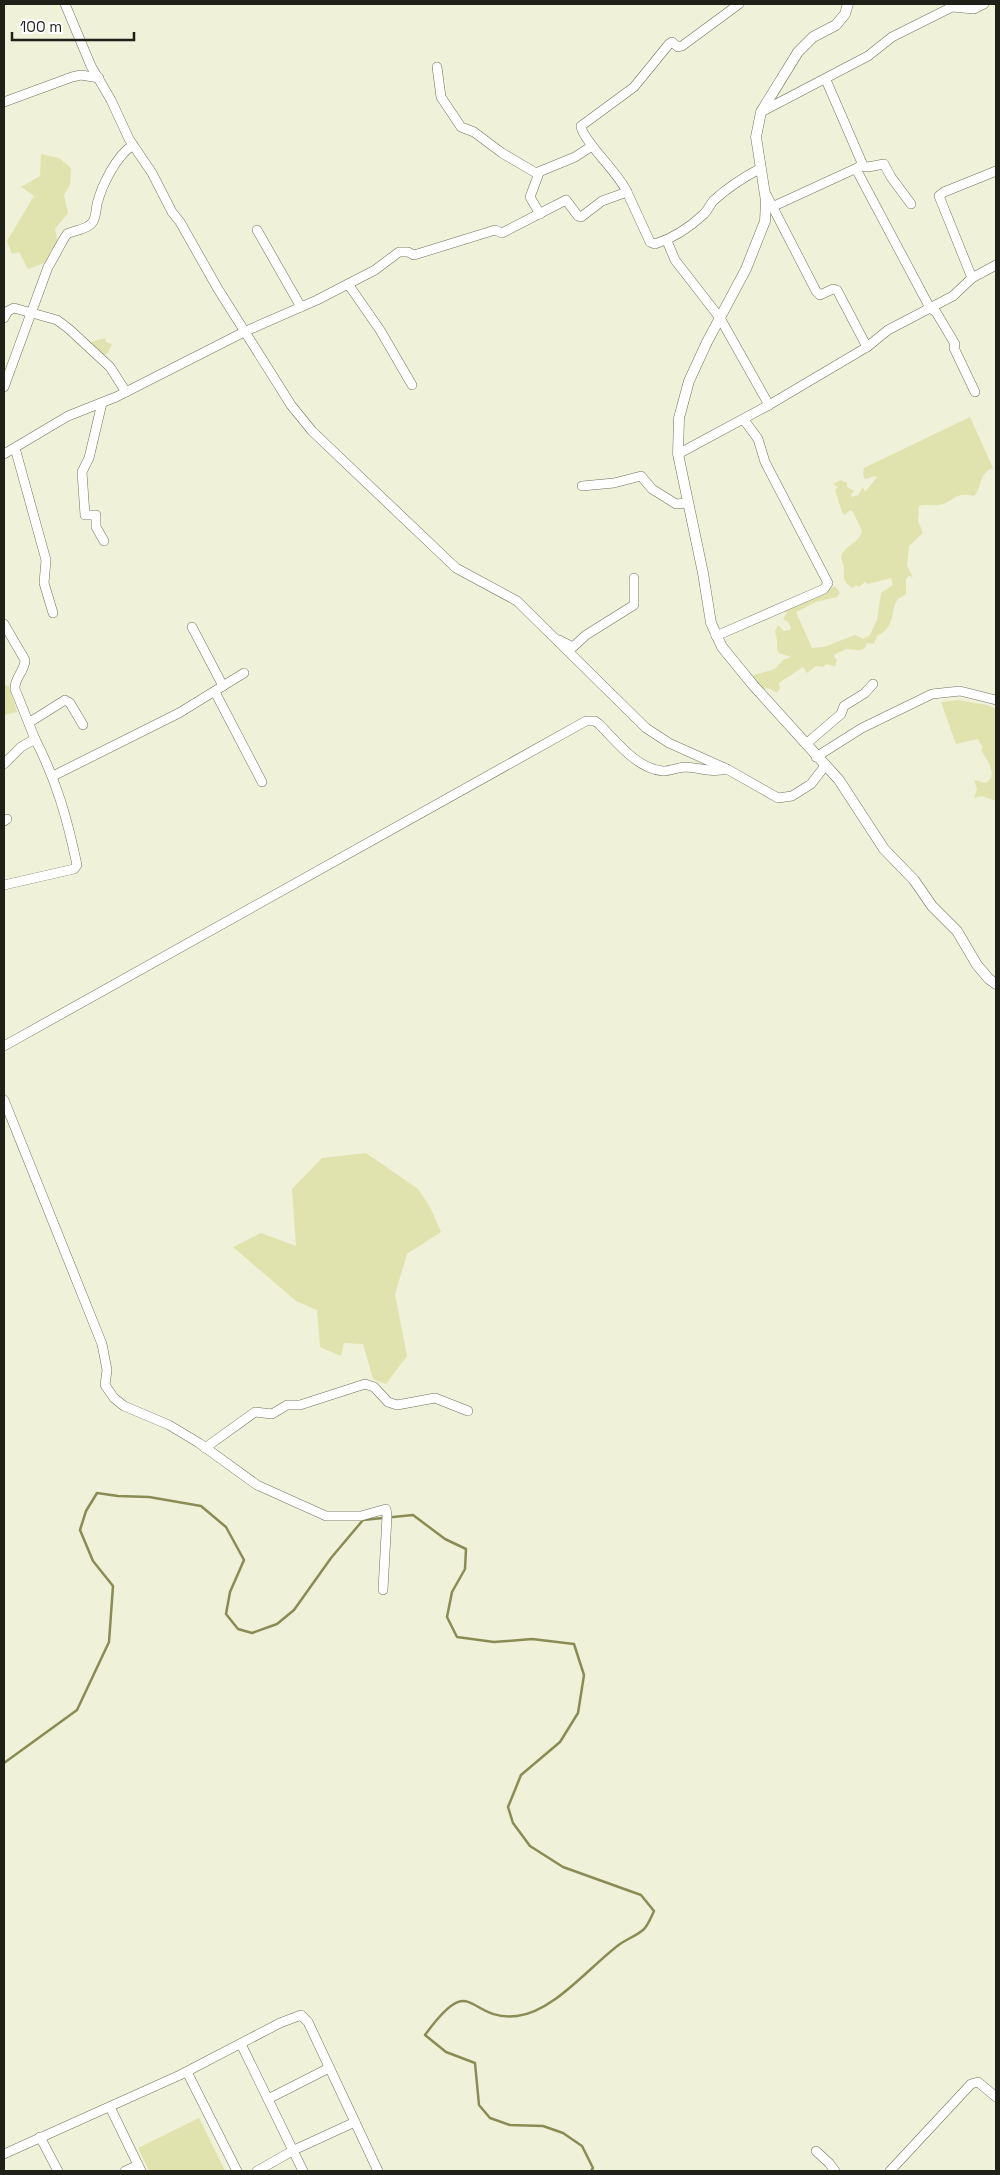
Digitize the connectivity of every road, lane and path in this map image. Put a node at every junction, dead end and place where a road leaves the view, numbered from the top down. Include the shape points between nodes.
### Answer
1 (65, 4) edge
2 (739, 4) edge
3 (848, 4) edge
4 (984, 4) edge
5 (437, 67) dead end
6 (98, 78) junction
7 (826, 80) junction
8 (4, 102) edge
9 (761, 112) junction
10 (133, 145) junction
11 (592, 146) junction
12 (859, 167) junction
13 (761, 168) junction
14 (996, 172) edge
15 (539, 173) junction
16 (627, 192) junction
17 (765, 192) junction
18 (911, 204) dead end
19 (772, 207) junction
20 (540, 214) junction
21 (257, 230) dead end
22 (667, 241) junction
23 (996, 265) edge
24 (972, 278) junction
25 (348, 284) junction
26 (301, 307) junction
27 (930, 308) junction
28 (32, 313) junction
29 (4, 318) edge
30 (720, 318) junction
31 (246, 331) junction
32 (866, 347) junction
33 (412, 385) dead end
34 (4, 387) edge
35 (126, 392) junction
36 (975, 392) dead end
37 (102, 403) junction
38 (769, 406) junction
39 (744, 420) junction
40 (14, 448) junction
41 (4, 454) edge
42 (678, 454) junction
43 (582, 486) dead end
44 (687, 503) junction
45 (104, 541) dead end
46 (634, 578) dead end
47 (53, 613) dead end
48 (4, 624) edge
49 (192, 627) dead end
50 (552, 636) junction
51 (716, 636) junction
52 (244, 673) dead end
53 (873, 684) dead end
54 (223, 686) junction
55 (215, 692) junction
56 (996, 700) edge
57 (30, 722) junction
58 (83, 725) dead end
59 (35, 739) junction
60 (806, 744) junction
61 (816, 757) junction
62 (4, 764) edge
63 (825, 766) junction
64 (727, 769) junction
65 (53, 776) junction
66 (262, 782) dead end
67 (4, 885) edge
68 (996, 984) edge
69 (4, 1046) edge
70 (4, 1100) edge
71 (468, 1411) dead end
72 (205, 1448) junction
73 (383, 1590) dead end
74 (240, 2044) junction
75 (329, 2068) junction
76 (187, 2072) junction
77 (996, 2097) edge
78 (268, 2099) junction
79 (110, 2107) junction
80 (355, 2122) junction
81 (40, 2138) junction
82 (294, 2150) junction
83 (816, 2151) dead end
84 (4, 2154) edge
85 (139, 2168) edge
86 (58, 2171) edge
87 (124, 2171) edge
88 (237, 2171) edge
89 (257, 2171) edge
90 (304, 2171) edge
91 (378, 2171) edge
92 (835, 2171) edge
93 (890, 2171) edge

1 - 6 street
2 - 11 street via 682,46 669,44 634,87 581,126
3 - 9 street via 845,14 836,24 813,37 798,52
4 - 7 street via 974,9 952,7 892,37 873,54
5 - 15 street via 443,100 461,127
6 - 8 street via 72,77
6 - 10 street
7 - 9 street
7 - 12 street via 862,160
9 - 13 street via 756,137
10 - 28 street via 119,157 99,198 92,222 63,238 48,267
10 - 31 street
11 - 15 street via 576,157
11 - 16 street via 616,172
12 - 18 street via 884,164
12 - 19 street
12 - 27 street
13 - 17 street
13 - 22 street via 729,188 711,203 706,213
14 - 24 street via 939,196
15 - 20 street via 530,197
16 - 20 street via 602,201 581,217 566,200
16 - 22 street via 650,242
17 - 19 street
17 - 30 street via 766,214 760,237
19 - 32 street via 816,292 820,295 837,290
20 - 25 street via 502,233 495,230 414,255 399,252 383,266
21 - 26 street
22 - 30 street via 675,260
23 - 24 street
24 - 27 street via 953,296
25 - 26 street
25 - 33 street
26 - 31 street
27 - 32 street via 888,330
27 - 36 street via 936,312 955,344
28 - 29 street via 14,308
28 - 34 street
28 - 35 street via 57,320 69,329 110,367
30 - 38 street
30 - 42 street via 687,387 679,418
31 - 35 street
31 - 50 street via 291,405 312,431 456,568 517,601
32 - 38 street
35 - 37 street
37 - 40 street via 68,416
37 - 45 street via 82,476 85,515 96,515 96,529
38 - 39 street
39 - 42 street
39 - 51 street via 758,439 764,462 828,583 824,589
40 - 41 street
40 - 47 street via 46,560 44,584
42 - 44 street
43 - 44 street via 641,476 652,489 676,504
44 - 51 street
46 - 50 street via 634,605 586,635 573,647
48 - 57 street via 25,660 14,685
49 - 54 street
50 - 64 street via 646,728
51 - 60 street via 731,661
52 - 54 street
53 - 60 street via 844,706 841,714
54 - 55 street
55 - 65 street via 173,717
55 - 66 street
56 - 61 street via 960,691 932,694 862,728
57 - 58 street via 65,700
57 - 59 street
59 - 62 street
59 - 65 street
60 - 61 street
61 - 63 street
63 - 64 street via 811,784 785,799
63 - 68 street via 839,780 884,849 914,880 932,906 957,932 977,965
64 - 69 street via 716,772 686,767 667,771 652,768 630,755 595,721 586,720
65 - 67 street via 63,803 77,867
70 - 72 street via 102,1344 108,1391 124,1406 169,1425
71 - 72 street via 435,1398 397,1405 365,1384 300,1405 287,1406 272,1414 255,1412
72 - 73 street via 257,1485 326,1516 361,1516 386,1509
74 - 75 street via 301,2015 308,2022
74 - 76 street
74 - 78 street
75 - 78 street
75 - 80 street
76 - 79 street
76 - 88 street
77 - 93 street via 978,2082 971,2084
78 - 82 street
79 - 81 street
79 - 85 street
80 - 82 street
80 - 91 street
81 - 84 street
81 - 86 street
82 - 89 street
82 - 90 street
83 - 92 street
85 - 87 street

